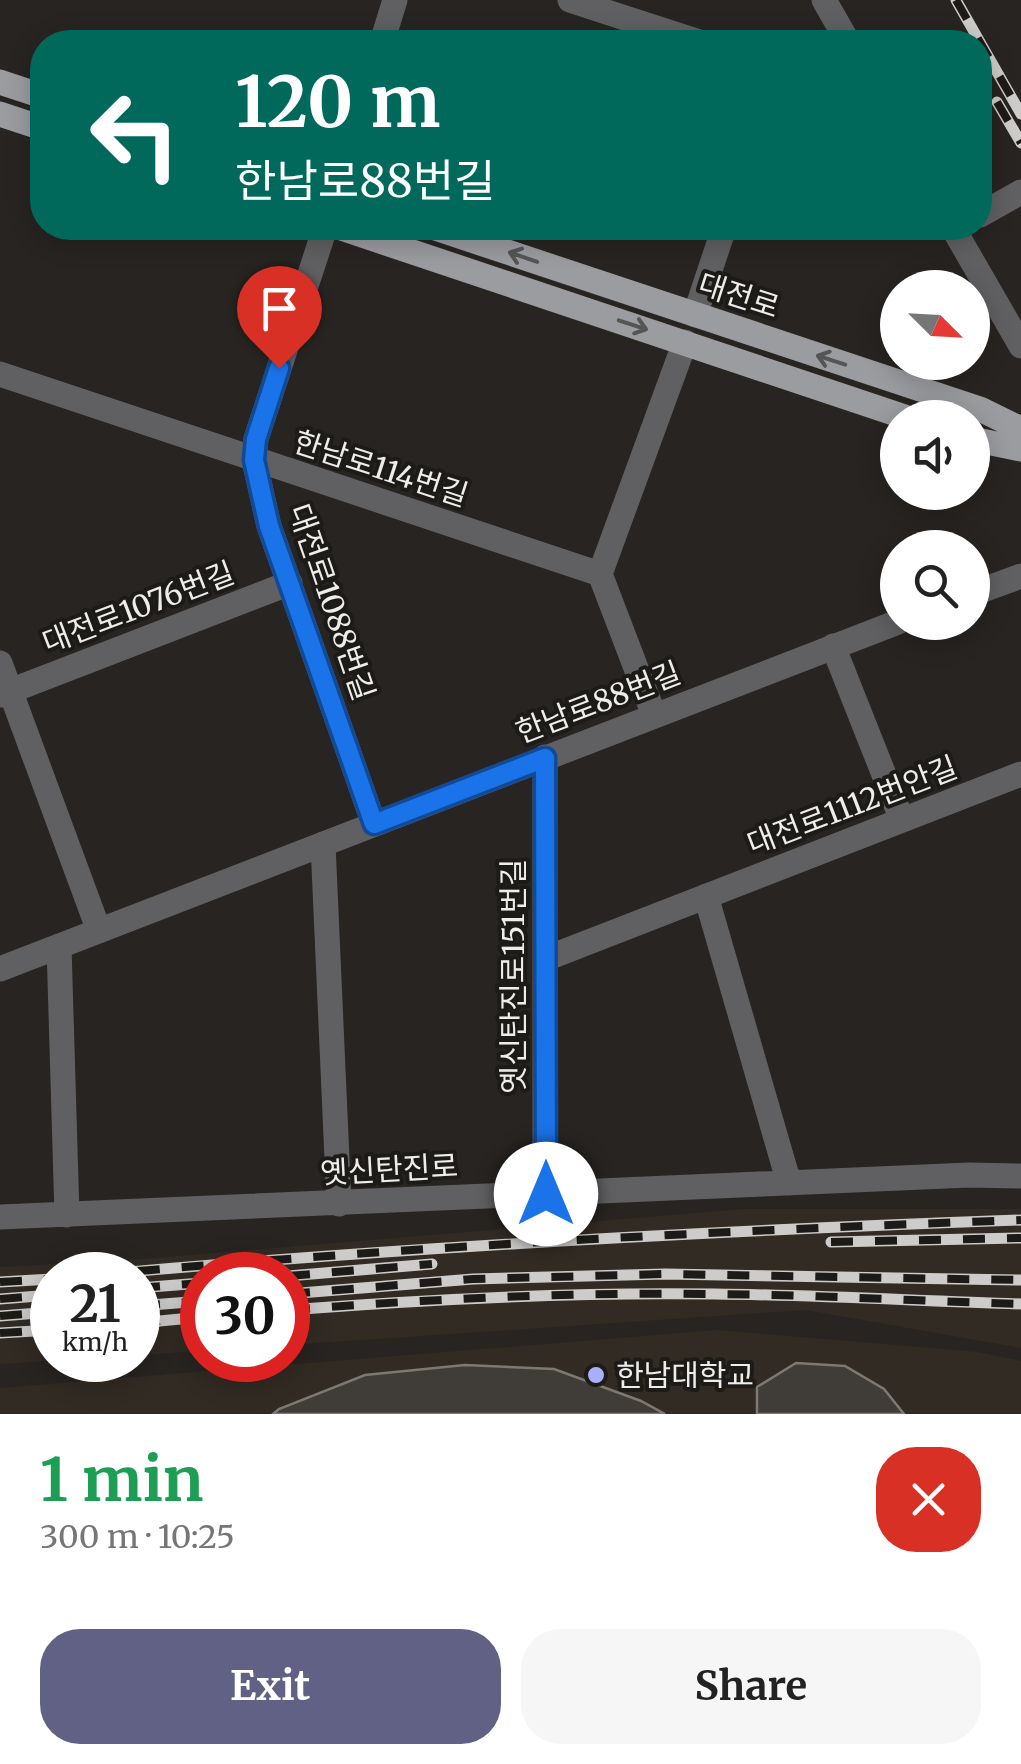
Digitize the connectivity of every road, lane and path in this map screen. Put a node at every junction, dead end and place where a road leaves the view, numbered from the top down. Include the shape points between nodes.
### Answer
1 (394, 0) edge
2 (570, 0) edge
3 (824, 0) edge
4 (385, 30) edge
5 (662, 30) edge
6 (836, 30) edge
7 (0, 82) edge
8 (30, 92) edge
9 (0, 114) edge
10 (30, 124) edge
11 (1021, 192) edge
12 (992, 208) edge
13 (321, 240) edge
14 (377, 240) edge
15 (471, 240) edge
16 (720, 240) edge
17 (962, 240) edge
18 (695, 315) junction
19 (685, 342) junction
20 (1021, 346) edge
21 (0, 374) edge
22 (880, 408) edge
23 (1021, 429) edge
24 (990, 443) edge
25 (1021, 449) edge
26 (254, 460) junction
27 (600, 574) junction
28 (1021, 576) edge
29 (290, 583) junction
30 (990, 587) edge
31 (880, 629) edge
32 (833, 646) junction
33 (0, 663) edge
34 (5, 693) edge
35 (654, 715) junction
36 (545, 758) junction
37 (1021, 774) edge
38 (902, 820) junction
39 (374, 824) junction
40 (323, 844) junction
41 (706, 896) junction
42 (99, 931) junction
43 (59, 946) junction
44 (545, 960) junction
45 (0, 969) edge
46 (1021, 1176) edge
47 (789, 1183) junction
48 (546, 1194) junction
49 (339, 1204) junction
50 (67, 1215) junction
51 (0, 1217) edge

1 - 4 street
2 - 5 street
3 - 6 street
7 - 8 main road
9 - 10 main road
11 - 12 street
13 - 26 street, 대전로1088번길
14 -> 19 main road, 대전로
18 -> 15 main road, 대전로
16 - 18 street
17 - 20 street
23 -> 18 main road, 대전로 via 980,409
19 - 22 main road, 대전로
19 - 27 street
21 - 26 street, 한남로114번길
24 - 25 main road
26 - 27 street, 한남로114번길
26 - 29 street, 대전로1088번길
27 - 35 street
28 - 30 street
29 - 34 street, 대전로1076번길
29 - 39 street, 대전로1088번길
31 - 32 street, 한남로88번길
32 - 35 street, 한남로88번길
32 - 38 street
33 - 34 street
34 - 42 street
35 - 36 street, 한남로88번길
36 - 39 street, 한남로88번길
36 - 44 street, 옛신탄진로151번길
37 - 38 street, 대전로1112번안길
38 - 41 street, 대전로1112번안길
39 - 40 street, 한남로88번길
40 - 42 street, 한남로88번길
40 - 49 street
41 - 44 street, 대전로1112번안길
41 - 47 street
42 - 43 street, 한남로88번길
43 - 45 street, 한남로88번길
43 - 50 street
44 - 48 street, 옛신탄진로151번길
46 - 47 street, 옛신탄진로
47 - 48 street, 옛신탄진로
48 - 49 street, 옛신탄진로
49 - 50 street, 옛신탄진로
50 - 51 street, 옛신탄진로

